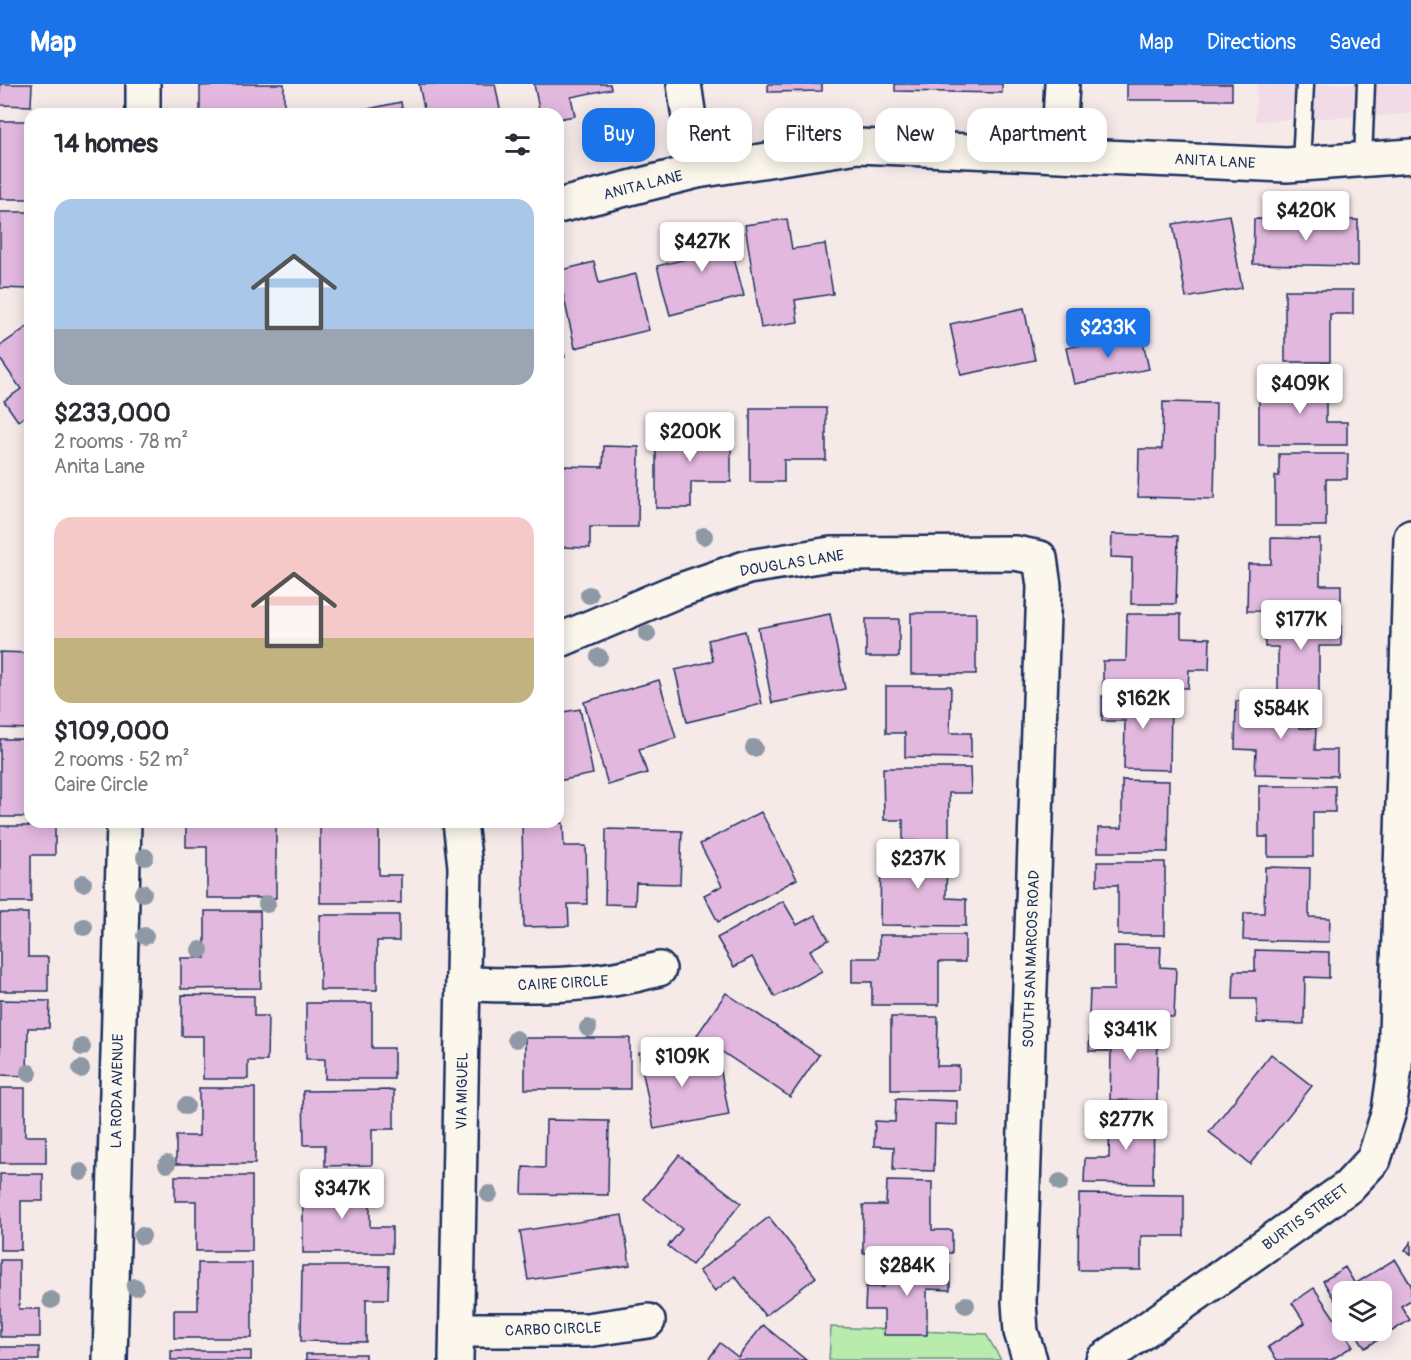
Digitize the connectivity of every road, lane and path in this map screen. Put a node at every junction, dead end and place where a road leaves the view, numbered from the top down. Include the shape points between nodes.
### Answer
1 (143, 84) edge
2 (684, 84) edge
3 (1062, 84) edge
4 (1305, 84) edge
5 (1366, 84) edge
6 (143, 108) edge
7 (1061, 108) edge
8 (967, 150) edge
9 (1107, 156) edge
10 (1411, 156) edge
11 (1363, 159) junction
12 (1301, 164) junction
13 (697, 171) junction
14 (564, 204) edge
15 (1411, 537) edge
16 (1040, 558) joint
17 (564, 638) edge
18 (124, 828) edge
19 (461, 828) edge
20 (659, 969) dead end
21 (465, 984) junction
22 (648, 1321) dead end
23 (457, 1345) edge
24 (110, 1360) edge
25 (1030, 1360) edge
26 (1103, 1360) edge

1 - 6 street
2 - 13 street
3 - 7 street
4 - 12 lane
5 - 11 lane
8 - 13 street, ANITA LANE via 858,146
9 - 12 street, ANITA LANE
10 - 11 street, ANITA LANE
11 - 12 street, ANITA LANE
13 - 14 street, ANITA LANE
15 - 26 street, BURTIS STREET via 1395,1068 1389,1111 1374,1159 1348,1187
16 - 17 street, DOUGLAS LANE via 1015,553 831,554 748,567 672,593
16 - 25 street, SOUTH SAN MARCOS ROAD via 1044,586 1018,1302 1021,1332
18 - 24 street, LA RODA AVENUE
19 - 21 street, VIA MIGUEL via 465,866
20 - 21 street, CAIRE CIRCLE via 620,980 558,987
21 - 23 street, VIA MIGUEL
22 - 23 street, CARBO CIRCLE

